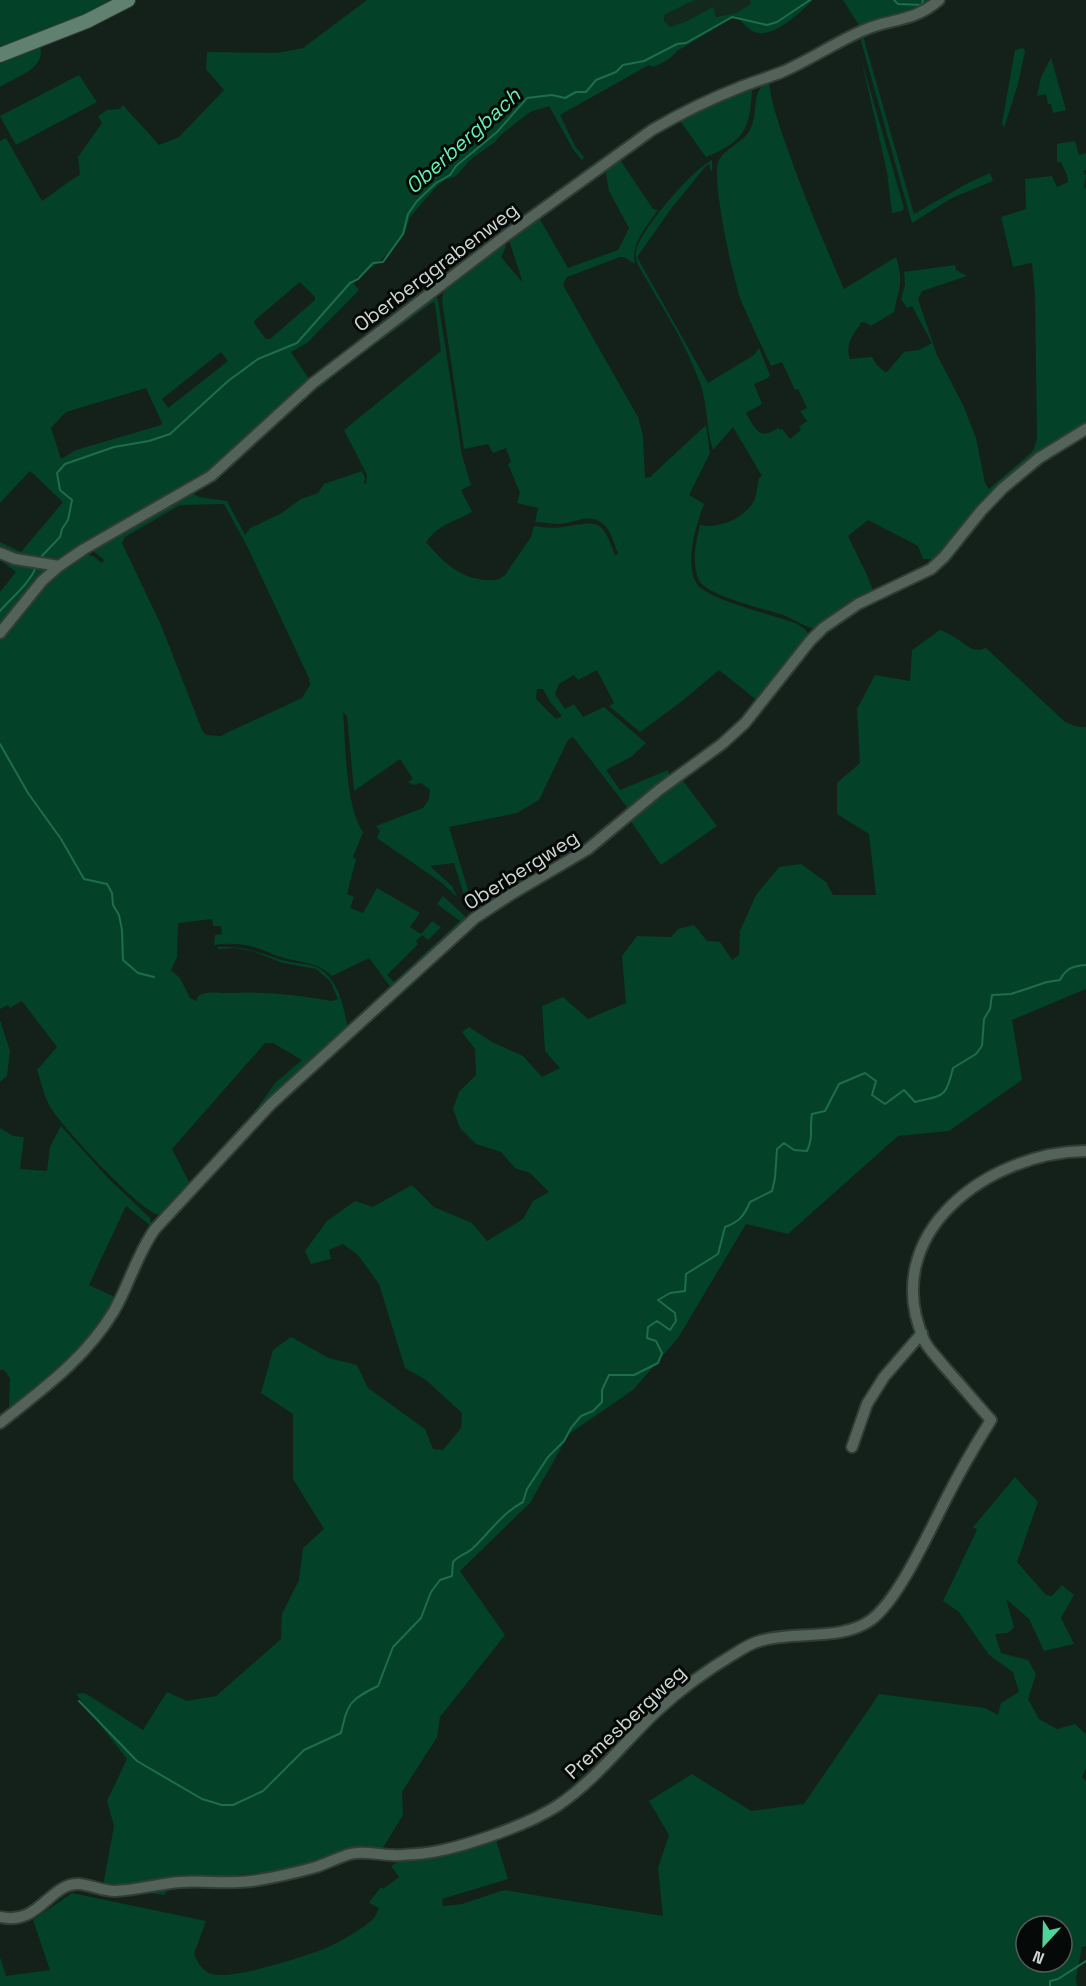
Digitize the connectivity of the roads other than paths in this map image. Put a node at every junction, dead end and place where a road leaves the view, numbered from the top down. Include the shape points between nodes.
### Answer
1 (128, 0) edge
2 (939, 0) edge
3 (0, 55) edge
4 (1086, 429) edge
5 (0, 553) edge
6 (59, 566) junction
7 (0, 633) edge
8 (1086, 1151) edge
9 (922, 1334) junction
10 (0, 1423) edge
11 (852, 1447) dead end
12 (0, 1917) edge

1 - 3 main road via 87,21
2 - 6 street, Oberberggrabenweg via 916,16 861,31 816,56 723,94 652,130 313,383 211,476
4 - 10 street, Oberbergweg via 1003,488 931,569 858,604 823,628 734,735 588,849 475,918 279,1097 155,1229 115,1309 85,1351
5 - 6 street
6 - 7 street, Oberberggrabenweg
8 - 9 street, Premesbergweg via 1025,1160 987,1177 948,1210 920,1247 915,1262 915,1314
9 - 11 street via 884,1377 867,1404
9 - 12 street, Premesbergweg via 927,1346 991,1420 914,1562 872,1620 855,1629 759,1641 733,1654 664,1705 594,1778 556,1807 479,1839 422,1854 350,1854 318,1866 245,1882 181,1882 112,1891 72,1884 30,1914

